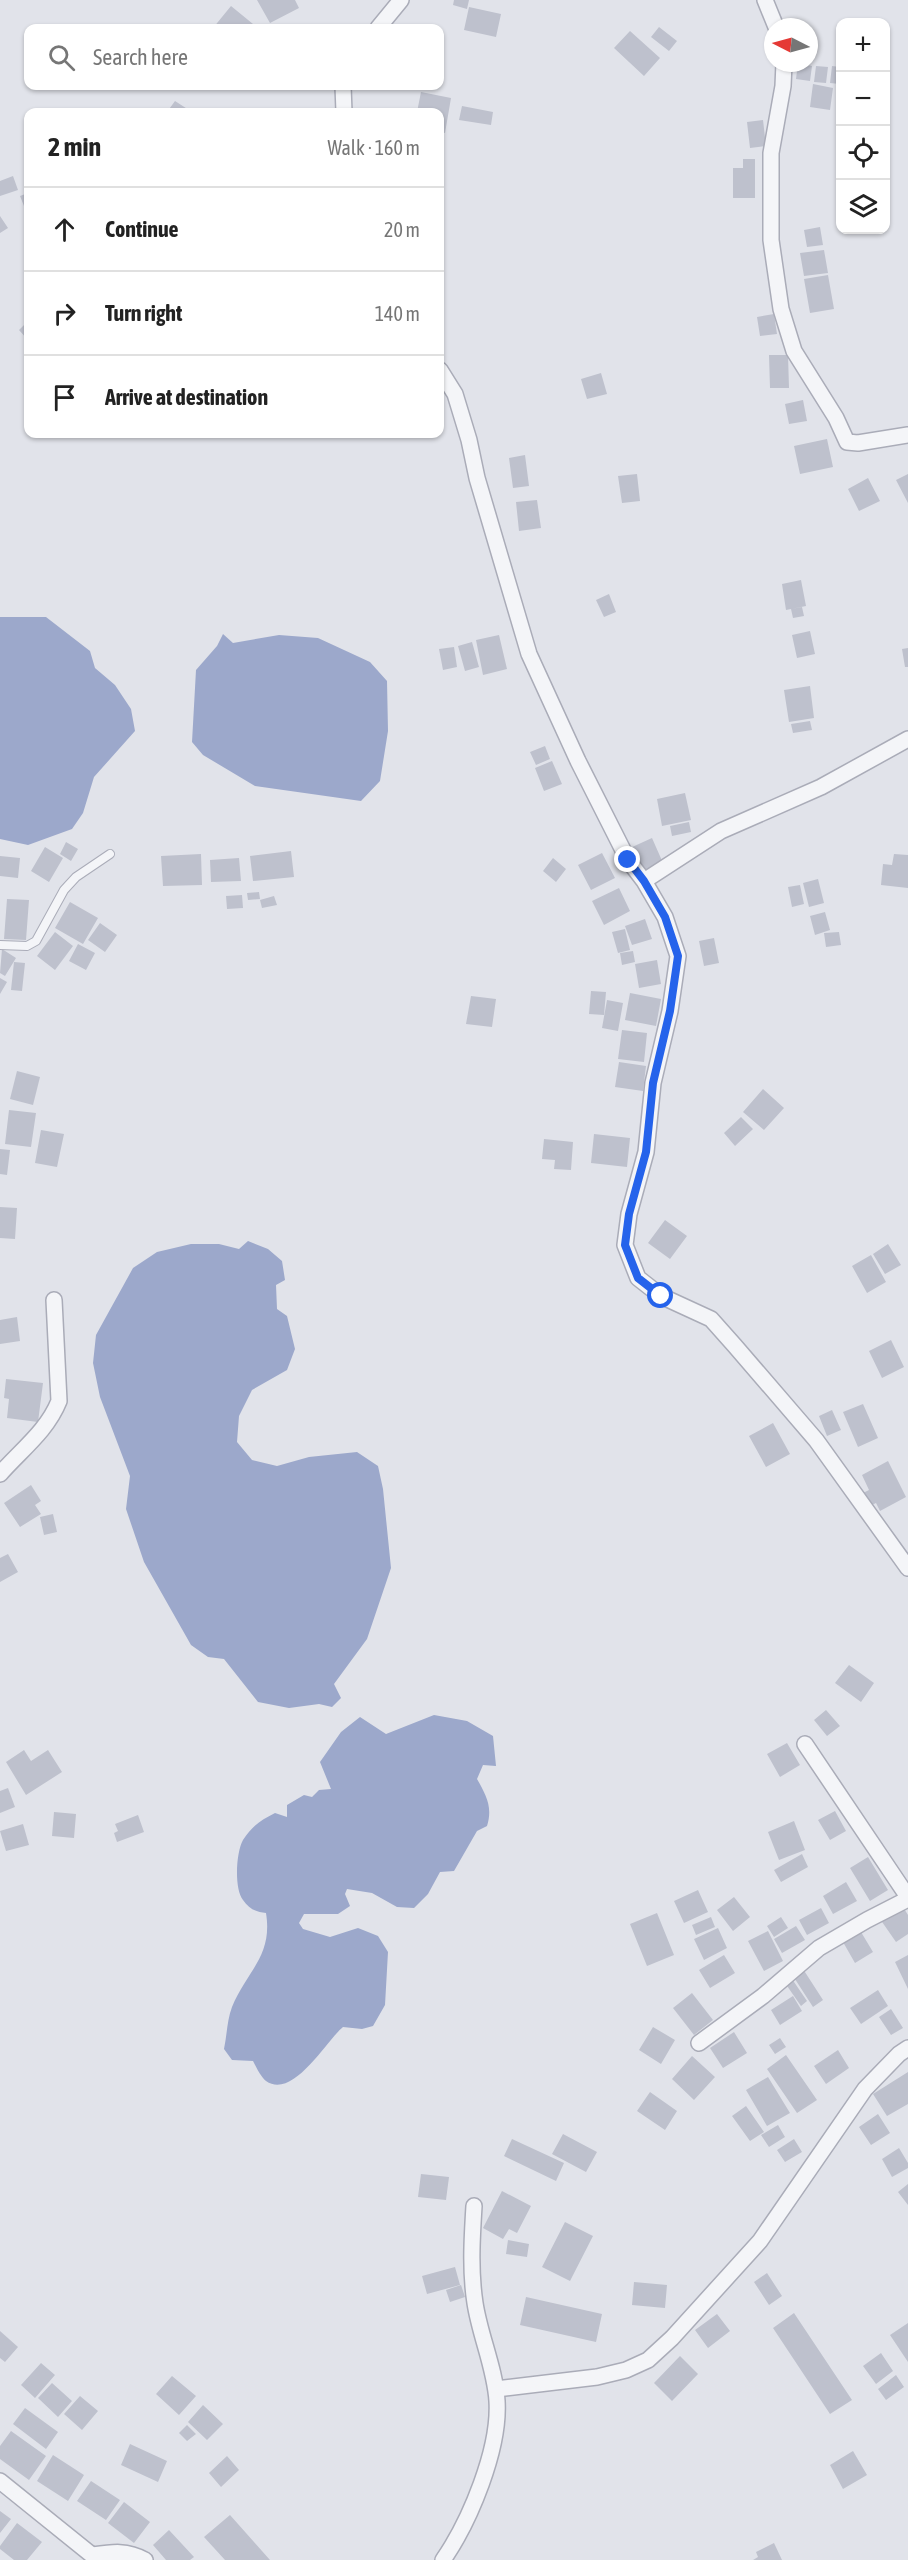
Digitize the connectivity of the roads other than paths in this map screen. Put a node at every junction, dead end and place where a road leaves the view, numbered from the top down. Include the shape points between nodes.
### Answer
1 (401, 0) edge
2 (765, 0) edge
3 (772, 18) edge
4 (381, 24) edge
5 (784, 72) edge
6 (343, 90) edge
7 (344, 108) edge
8 (444, 376) edge
9 (908, 435) edge
10 (908, 739) edge
11 (110, 854) dead end
12 (644, 881) junction
13 (0, 945) edge
14 (54, 1300) dead end
15 (0, 1474) edge
16 (908, 1568) edge
17 (805, 1744) dead end
18 (908, 1898) edge
19 (699, 2043) dead end
20 (908, 2048) edge
21 (474, 2206) dead end
22 (496, 2389) junction
23 (0, 2481) edge
24 (96, 2558) edge
25 (145, 2560) edge
26 (443, 2560) edge

1 - 4 street
2 - 3 street
5 - 9 street via 771,153 771,240 781,309 794,351 847,442
6 - 7 street
8 - 12 street via 455,394 467,431 529,654 628,860
10 - 12 street via 821,787 721,831
11 - 13 lane via 64,890 36,941 27,946
12 - 16 street via 665,917 678,956 653,1083 646,1152 625,1245 638,1278 661,1296 711,1319 735,1346 816,1440
14 - 15 street via 59,1401 42,1431
17 - 18 street
18 - 19 street via 819,1948
20 - 22 street via 865,2090 760,2241 648,2360 597,2377
21 - 22 street via 475,2302
22 - 26 street via 493,2440 476,2502
23 - 24 street
24 - 25 street via 122,2551

